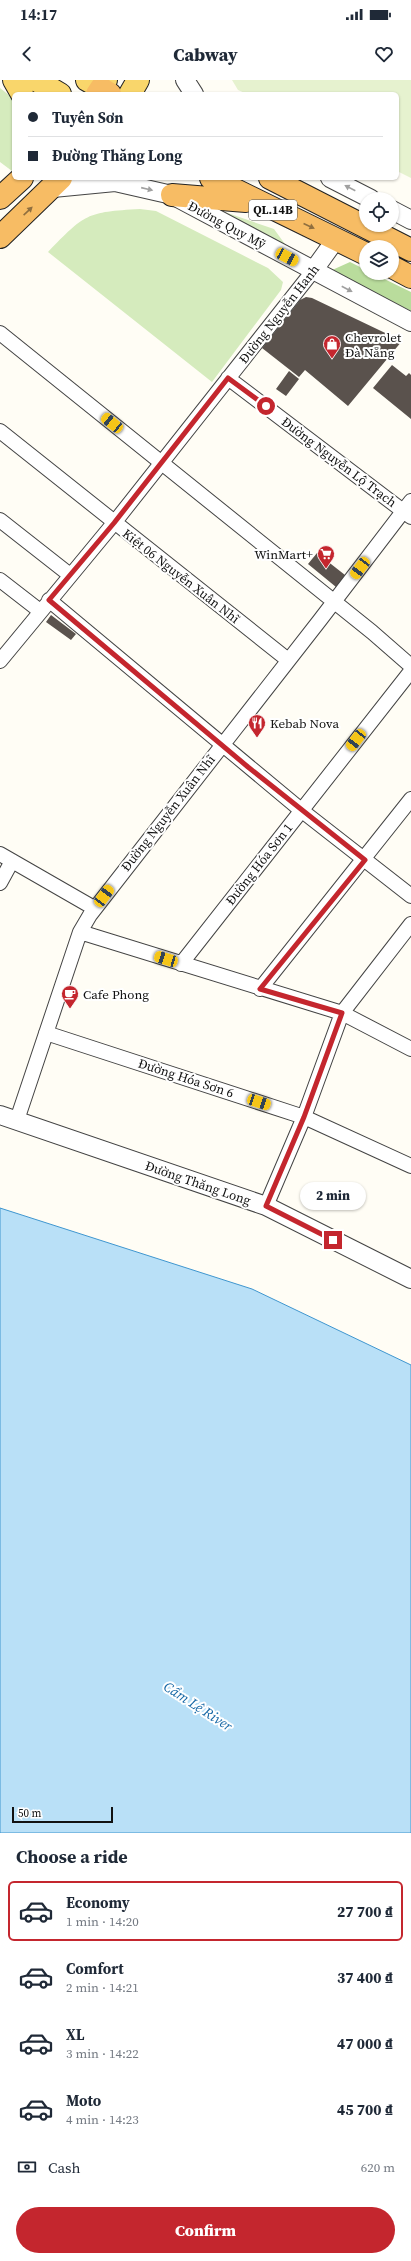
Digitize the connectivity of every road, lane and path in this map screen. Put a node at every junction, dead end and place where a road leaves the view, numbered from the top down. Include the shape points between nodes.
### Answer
1 (14, 80) edge
2 (36, 80) edge
3 (138, 80) edge
4 (185, 80) edge
5 (21, 92) edge
6 (57, 92) edge
7 (131, 92) edge
8 (193, 92) edge
9 (20, 180) edge
10 (68, 180) edge
11 (211, 180) edge
12 (274, 180) edge
13 (334, 180) edge
14 (57, 183) edge
15 (359, 193) edge
16 (172, 195) junction
17 (0, 198) edge
18 (256, 202) junction
19 (399, 214) edge
20 (411, 220) edge
21 (379, 234) junction
22 (0, 237) edge
23 (336, 239) junction
24 (411, 240) edge
25 (359, 250) edge
26 (411, 250) edge
27 (313, 271) junction
28 (399, 271) edge
29 (411, 277) edge
30 (411, 322) edge
31 (0, 333) edge
32 (228, 378) junction
33 (0, 431) edge
34 (162, 463) junction
35 (408, 509) edge
36 (0, 520) edge
37 (114, 523) junction
38 (70, 575) junction
39 (0, 580) edge
40 (49, 600) junction
41 (334, 602) junction
42 (40, 611) junction
43 (288, 660) junction
44 (0, 662) edge
45 (411, 666) edge
46 (411, 670) edge
47 (222, 744) junction
48 (411, 799) edge
49 (301, 810) junction
50 (0, 854) edge
51 (365, 860) junction
52 (12, 861) junction
53 (0, 883) edge
54 (411, 896) edge
55 (94, 908) junction
56 (411, 924) edge
57 (80, 932) junction
58 (181, 964) junction
59 (260, 989) junction
60 (342, 1013) junction
61 (46, 1033) junction
62 (411, 1049) edge
63 (0, 1115) edge
64 (304, 1117) junction
65 (17, 1120) junction
66 (411, 1166) edge
67 (266, 1206) junction
68 (411, 1279) edge

1 - 5 main road
2 - 6 main road
3 - 7 main road
4 - 8 street
9 - 17 highway
10 - 14 highway
11 - 18 highway, QL.14B
12 - 21 highway, QL.14B
15 -> 13 street
14 -> 16 street, Đường Quy Mỹ via 115,182
22 -> 14 highway
16 - 18 highway
16 - 27 street, Đường Quy Mỹ
18 -> 23 highway, QL.14B
19 - 20 street
21 - 24 highway
21 - 26 highway, QL.14B
23 - 25 highway, QL.14B
23 - 27 street, Đường Nguyễn Hanh
27 -> 30 street, Đường Quy Mỹ
27 - 32 street, Đường Nguyễn Hanh
28 - 29 highway
31 - 34 street
32 - 34 street, Đường Nguyễn Hanh
32 - 35 street, Đường Nguyễn Lộ Trạch
33 - 37 street, Kiệt 06 Nguyễn Xuân Nhĩ
34 - 37 street, Đường Nguyễn Hanh
34 - 41 street
35 - 41 street, Đường Nguyễn Xuân Nhĩ
36 - 38 street
37 - 38 street, Đường Nguyễn Hanh
37 - 43 street, Kiệt 06 Nguyễn Xuân Nhĩ
38 - 40 street, Đường Nguyễn Hanh
39 - 42 street
40 - 42 street, Đường Nguyễn Hanh
40 - 47 street
41 - 43 street, Đường Nguyễn Xuân Nhĩ
41 - 45 street
42 - 44 street, Đường Nguyễn Hanh
43 - 47 street, Đường Nguyễn Xuân Nhĩ
46 - 49 street, Đường Hóa Sơn 1
47 - 49 street
47 - 55 street, Đường Nguyễn Xuân Nhĩ
48 - 51 street
49 - 51 street
49 - 58 street, Đường Hóa Sơn 1
50 - 52 street
51 - 54 street
51 - 59 street
52 - 53 street
52 - 55 street
55 - 57 street, Đường Nguyễn Xuân Nhĩ
56 - 60 street
57 - 58 street
57 - 61 street, Đường Nguyễn Xuân Nhĩ
58 - 59 street
59 - 60 street
60 - 62 street
60 - 64 street
61 - 64 street, Đường Hóa Sơn 6
61 - 65 street, Đường Nguyễn Xuân Nhĩ
63 - 65 street, Đường Thăng Long
64 - 66 street, Đường Hóa Sơn 6
64 - 67 street
65 - 67 street, Đường Thăng Long
67 - 68 street, Đường Thăng Long

